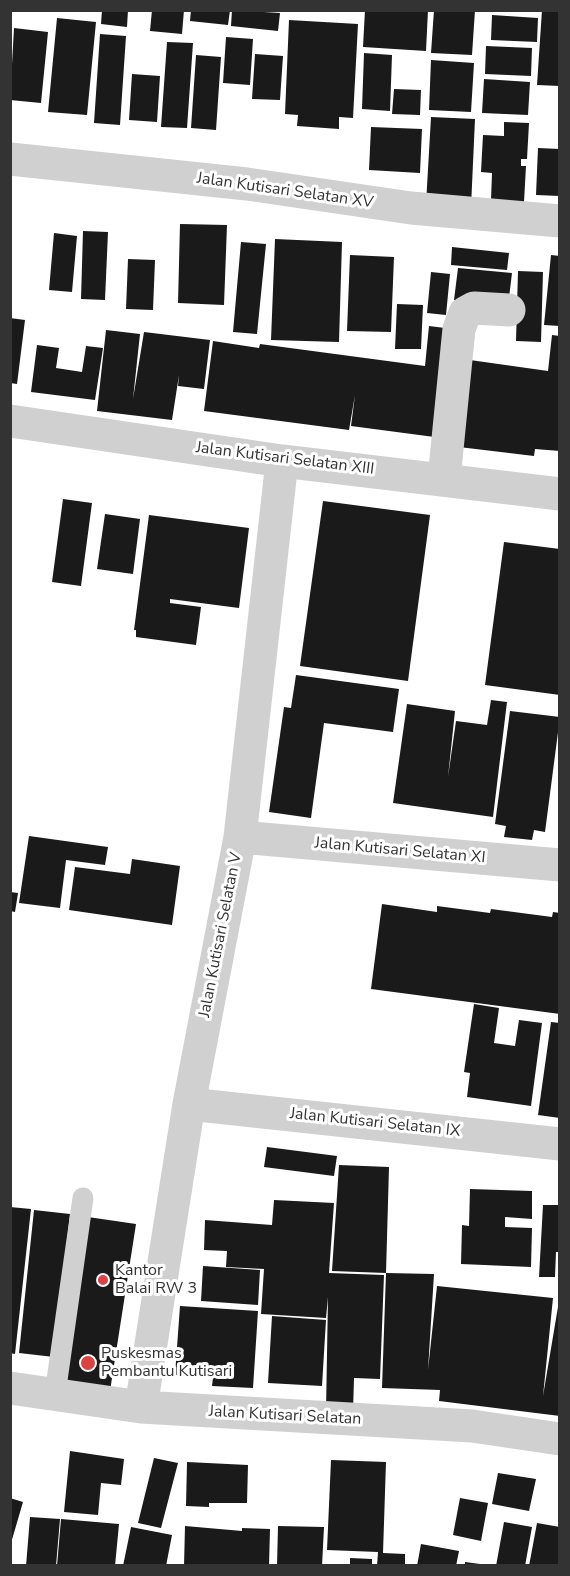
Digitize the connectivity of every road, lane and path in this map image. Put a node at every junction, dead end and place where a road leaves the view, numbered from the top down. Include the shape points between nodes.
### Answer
1 (10, 159) edge
2 (560, 221) edge
3 (509, 310) dead end
4 (10, 421) edge
5 (282, 461) junction
6 (444, 479) junction
7 (560, 494) edge
8 (240, 837) junction
9 (560, 865) edge
10 (189, 1104) junction
11 (560, 1144) edge
12 (83, 1198) dead end
13 (10, 1388) edge
14 (55, 1394) junction
15 (141, 1407) junction
16 (560, 1439) edge

1 - 2 street, Jalan Kutisari Selatan XV via 247,184 411,208
3 - 6 street via 474,308 465,313 459,329
4 - 5 street, Jalan Kutisari Selatan XIII
5 - 6 street, Jalan Kutisari Selatan XIII
5 - 8 street, Jalan Kutisari Selatan V
6 - 7 street, Jalan Kutisari Selatan XIII
8 - 9 street, Jalan Kutisari Selatan XI
8 - 10 street, Jalan Kutisari Selatan V
10 - 11 street, Jalan Kutisari Selatan IX
10 - 15 street, Jalan Kutisari Selatan V
12 - 14 lane
13 - 14 street, Jalan Kutisari Selatan
14 - 15 street, Jalan Kutisari Selatan
15 - 16 street, Jalan Kutisari Selatan via 472,1426

